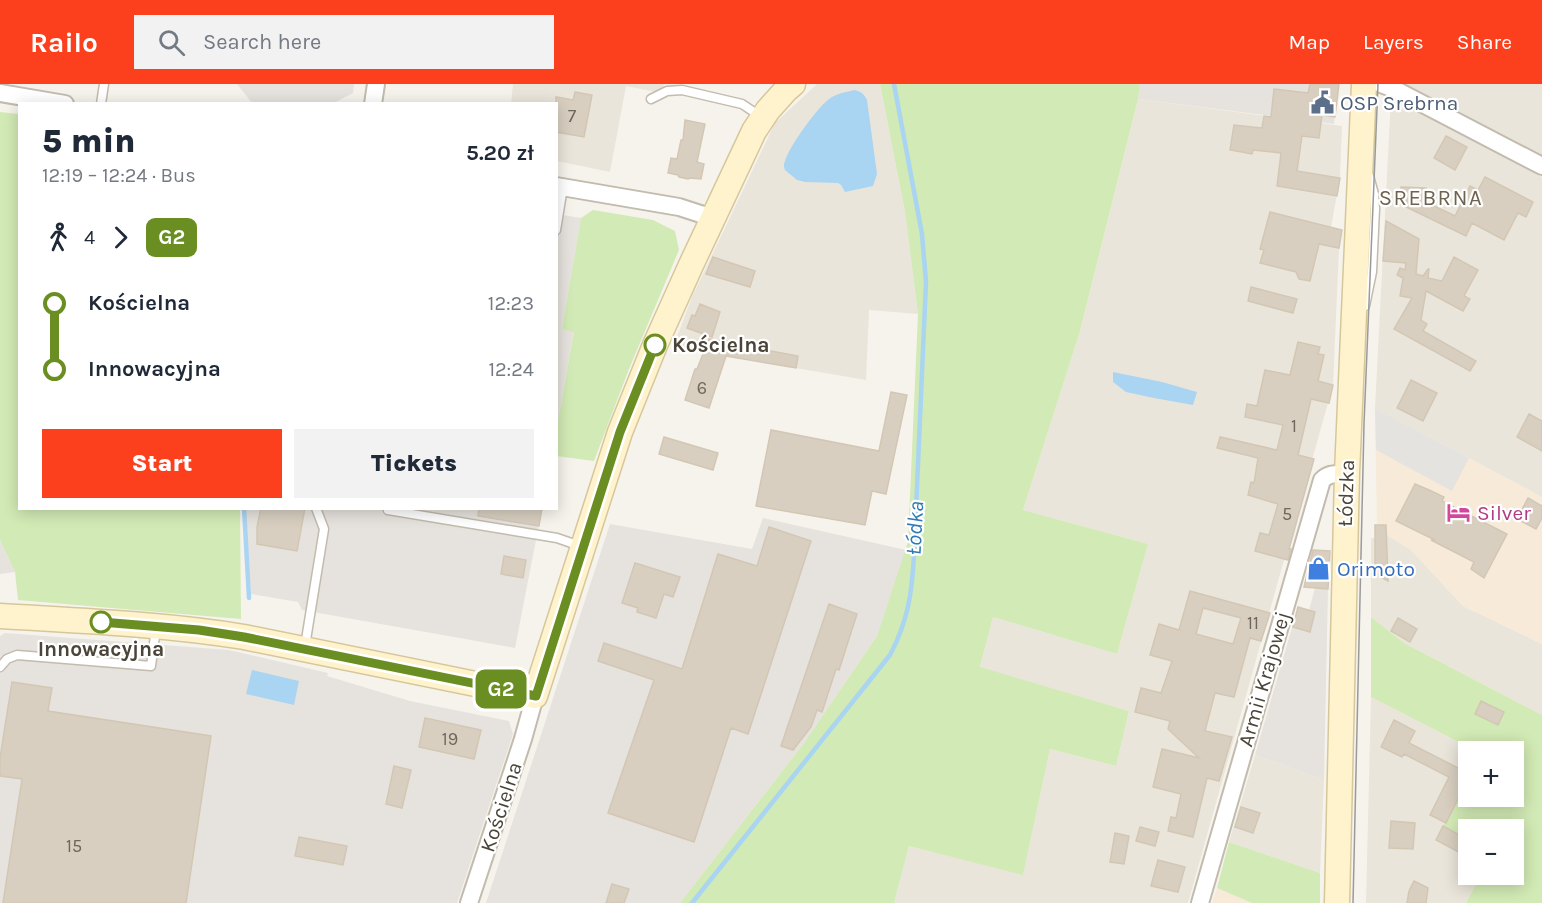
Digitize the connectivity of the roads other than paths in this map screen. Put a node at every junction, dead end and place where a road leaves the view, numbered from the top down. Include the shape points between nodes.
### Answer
1 (104, 84) edge
2 (376, 84) edge
3 (794, 84) edge
4 (1364, 84) edge
5 (1381, 84) edge
6 (0, 93) edge
7 (651, 99) dead end
8 (53, 102) edge
9 (101, 102) edge
10 (373, 102) edge
11 (763, 118) junction
12 (1542, 166) edge
13 (560, 187) edge
14 (558, 208) edge
15 (713, 218) junction
16 (1347, 473) junction
17 (317, 510) edge
18 (388, 510) edge
19 (583, 547) junction
20 (0, 616) edge
21 (156, 626) junction
22 (305, 649) junction
23 (0, 667) edge
24 (536, 696) junction
25 (469, 903) edge
26 (1200, 903) edge
27 (1337, 903) edge

1 - 9 lane
2 - 10 street
3 - 11 street, Kościelna
4 - 16 street, Łódzka
5 - 12 street
6 - 8 street
7 - 11 lane via 667,91 682,90 742,104
11 - 15 street, Kościelna
13 - 14 lane
13 - 15 street via 679,207
15 - 19 street, Kościelna via 628,413
16 - 26 street, Armii Krajowej via 1322,480
16 - 27 street, Łódzka
17 - 22 lane via 324,529
18 - 19 lane via 557,538
19 - 24 street, Kościelna
20 - 21 street
21 - 22 street
21 - 23 lane via 151,666 17,656
22 - 24 street
24 - 25 street, Kościelna

